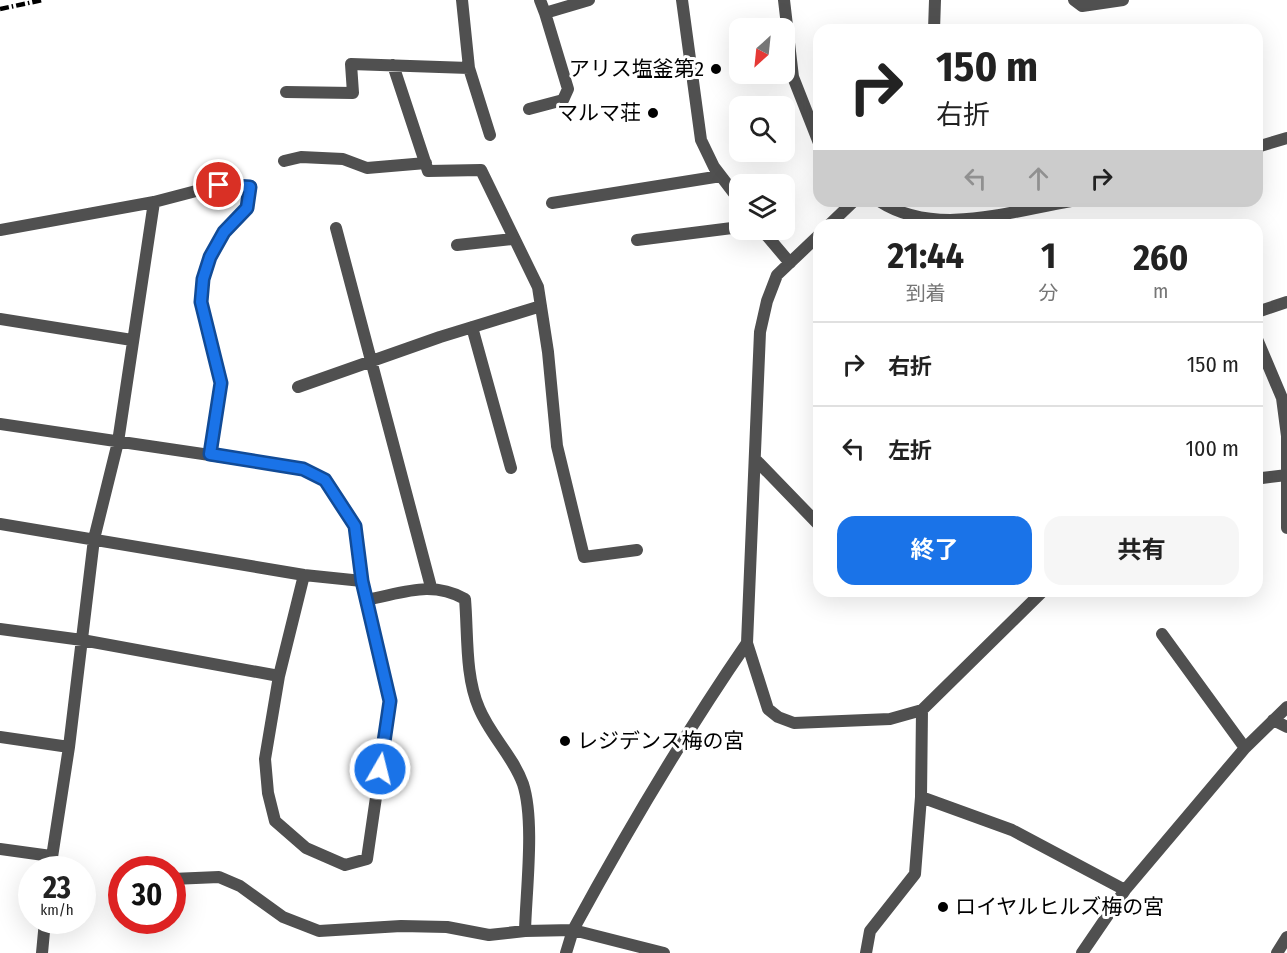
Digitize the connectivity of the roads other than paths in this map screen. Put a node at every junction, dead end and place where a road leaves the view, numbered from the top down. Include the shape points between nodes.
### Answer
1 (462, 0) edge
2 (540, 0) edge
3 (589, 0) edge
4 (682, 0) edge
5 (784, 0) edge
6 (934, 0) edge
7 (1074, 0) edge
8 (1123, 0) edge
9 (545, 13) junction
10 (934, 24) edge
11 (393, 65) junction
12 (469, 68) junction
13 (286, 92) dead end
14 (529, 109) dead end
15 (813, 128) edge
16 (490, 135) dead end
17 (1287, 138) edge
18 (1263, 145) edge
19 (284, 161) dead end
20 (426, 163) junction
21 (721, 176) junction
22 (729, 187) edge
23 (154, 202) junction
24 (552, 203) dead end
25 (848, 207) edge
26 (892, 207) edge
27 (1039, 207) edge
28 (835, 219) edge
29 (928, 219) edge
30 (975, 219) edge
31 (336, 228) dead end
32 (729, 228) edge
33 (0, 230) edge
34 (513, 239) junction
35 (638, 240) dead end
36 (770, 240) edge
37 (813, 241) edge
38 (457, 245) dead end
39 (790, 263) junction
40 (1287, 302) edge
41 (541, 306) junction
42 (1263, 310) edge
43 (0, 319) edge
44 (472, 327) junction
45 (132, 340) junction
46 (1263, 353) edge
47 (372, 361) junction
48 (298, 387) dead end
49 (0, 424) edge
50 (117, 442) junction
51 (210, 454) junction
52 (755, 459) junction
53 (511, 468) dead end
54 (1287, 475) edge
55 (1263, 477) edge
56 (813, 519) edge
57 (0, 524) edge
58 (1287, 528) edge
59 (94, 539) junction
60 (637, 550) dead end
61 (304, 575) junction
62 (362, 581) junction
63 (431, 587) junction
64 (1037, 597) edge
65 (366, 600) junction
66 (0, 629) edge
67 (1162, 634) dead end
68 (82, 640) junction
69 (747, 643) junction
70 (279, 676) junction
71 (1287, 707) edge
72 (922, 710) junction
73 (1273, 720) junction
74 (1287, 727) edge
75 (0, 737) edge
76 (69, 747) junction
77 (1245, 748) junction
78 (921, 797) junction
79 (0, 849) edge
80 (51, 856) joint
81 (186, 878) edge
82 (1125, 890) junction
83 (573, 930) junction
84 (525, 931) junction
85 (44, 934) edge
86 (1287, 937) edge
87 (42, 953) edge
88 (566, 953) edge
89 (664, 953) edge
90 (866, 953) edge
91 (1082, 953) edge
92 (1277, 953) edge

1 - 12 street
2 - 9 street
3 - 9 street
4 - 21 street via 700,140
5 - 15 street via 793,77
6 - 10 street
7 - 8 street via 1082,6
9 - 14 street via 568,89 563,100
11 - 12 street
11 - 13 street via 351,64 353,93
11 - 20 street
12 - 16 street
17 - 18 street
19 - 20 street via 301,157 343,159 367,168
20 - 34 street via 428,171 481,170
21 - 22 street
21 - 24 street
23 - 33 street
23 - 45 street
23 - 51 street via 219,185 250,187 247,208 224,232 203,279 201,302 221,383
25 - 28 street
26 - 29 street
27 - 30 street
31 - 47 street
32 - 35 street
34 - 38 street
34 - 41 street via 531,268
36 - 39 street
37 - 39 street
39 - 52 street via 777,275 760,332
40 - 42 street
41 - 44 street
41 - 60 street via 557,446 584,557
43 - 45 street
44 - 47 street
44 - 53 street
45 - 50 street
46 - 58 street via 1282,398 1287,436
47 - 48 street
47 - 63 street
49 - 50 street
50 - 51 street
50 - 59 street
51 - 62 street via 303,469 325,480 355,526
52 - 56 street
52 - 69 street
54 - 55 street, bridge
57 - 59 street
59 - 61 street
59 - 68 street
61 - 62 street
61 - 70 street
62 - 65 street
63 - 65 street
63 - 84 street via 465,599 472,689 523,785 528,825
64 - 72 street
65 - 70 street via 390,701 367,859 345,865 306,848 275,821 265,759
66 - 68 street
67 - 77 street
68 - 70 street
68 - 76 street
69 - 72 street via 768,709 778,717 794,723 890,719
69 - 83 street via 642,804
71 - 73 street
72 - 78 street
73 - 74 street
73 - 77 street
75 - 76 street
76 - 80 street
77 - 82 street
78 - 82 street via 1012,831
78 - 90 street via 915,874 870,931
79 - 80 street
81 - 84 street via 219,877 240,886 283,917 319,931 401,926 447,927 489,935
82 - 91 street
83 - 84 street
83 - 88 street
83 - 89 street
85 - 87 street
86 - 92 street

